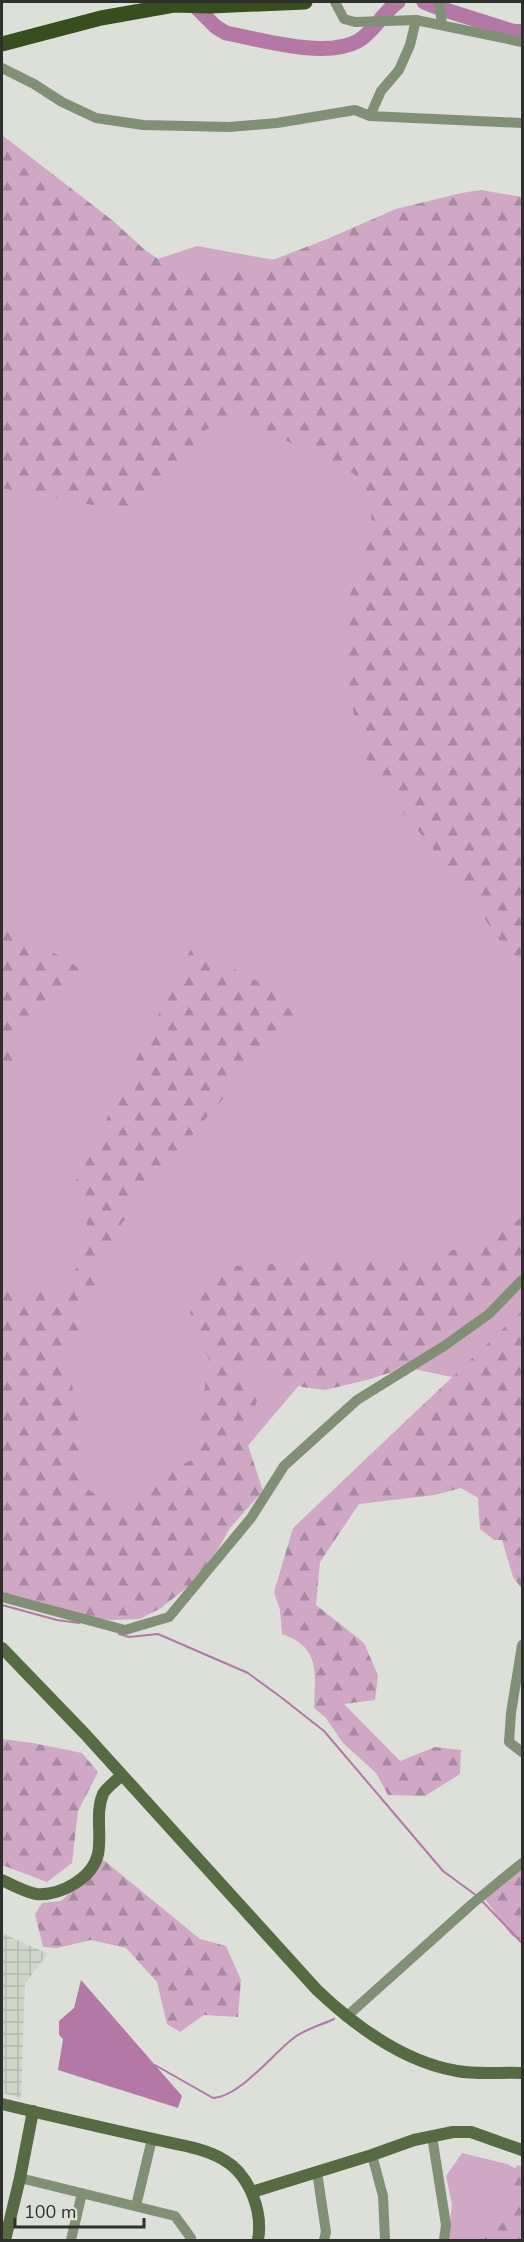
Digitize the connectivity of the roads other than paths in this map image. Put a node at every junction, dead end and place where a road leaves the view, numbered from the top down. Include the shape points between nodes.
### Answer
1 (305, 2) edge
2 (335, 2) edge
3 (438, 2) edge
4 (217, 4) edge
5 (416, 21) junction
6 (442, 24) junction
7 (522, 42) edge
8 (2, 44) edge
9 (2, 68) edge
10 (370, 116) junction
11 (522, 123) edge
12 (522, 1280) edge
13 (2, 1597) edge
14 (522, 1645) edge
15 (2, 1648) edge
16 (522, 1752) edge
17 (122, 1774) junction
18 (522, 1863) edge
19 (2, 1880) edge
20 (346, 2017) junction
21 (522, 2073) edge
22 (2, 2104) edge
23 (33, 2111) junction
24 (432, 2136) junction
25 (152, 2139) junction
26 (522, 2150) edge
27 (372, 2155) junction
28 (317, 2172) junction
29 (20, 2178) junction
30 (252, 2192) junction
31 (82, 2193) junction
32 (136, 2206) junction
33 (4, 2236) edge
34 (71, 2241) edge
35 (190, 2241) edge
36 (258, 2241) edge
37 (324, 2241) edge
38 (385, 2241) edge
39 (444, 2241) edge

1 - 4 main road
2 - 5 street via 344,19 355,22
3 - 6 street
4 - 8 main road via 174,5 101,18
5 - 6 street
5 - 10 street via 399,70 381,91
6 - 7 street
9 - 10 street via 96,118 143,125 229,127 355,110
10 - 11 street
12 - 13 street via 489,1314 357,1400 284,1466 251,1518 169,1617 125,1630
14 - 16 street via 508,1742
15 - 17 street
17 - 19 street via 104,1792 98,1856 80,1881 54,1893 35,1894
17 - 20 street via 317,1990
18 - 20 street
20 - 21 street via 403,2052 433,2064 458,2071
22 - 23 street
23 - 25 street
23 - 29 street
24 - 26 street via 471,2132
24 - 27 street
24 - 39 street via 446,2225
25 - 30 street via 224,2160 238,2171
25 - 32 street
27 - 28 street
27 - 38 street via 383,2196
28 - 30 street
28 - 37 street
29 - 31 street
29 - 33 street
30 - 36 street via 258,2212
31 - 32 street
31 - 34 street
32 - 35 street via 175,2216

